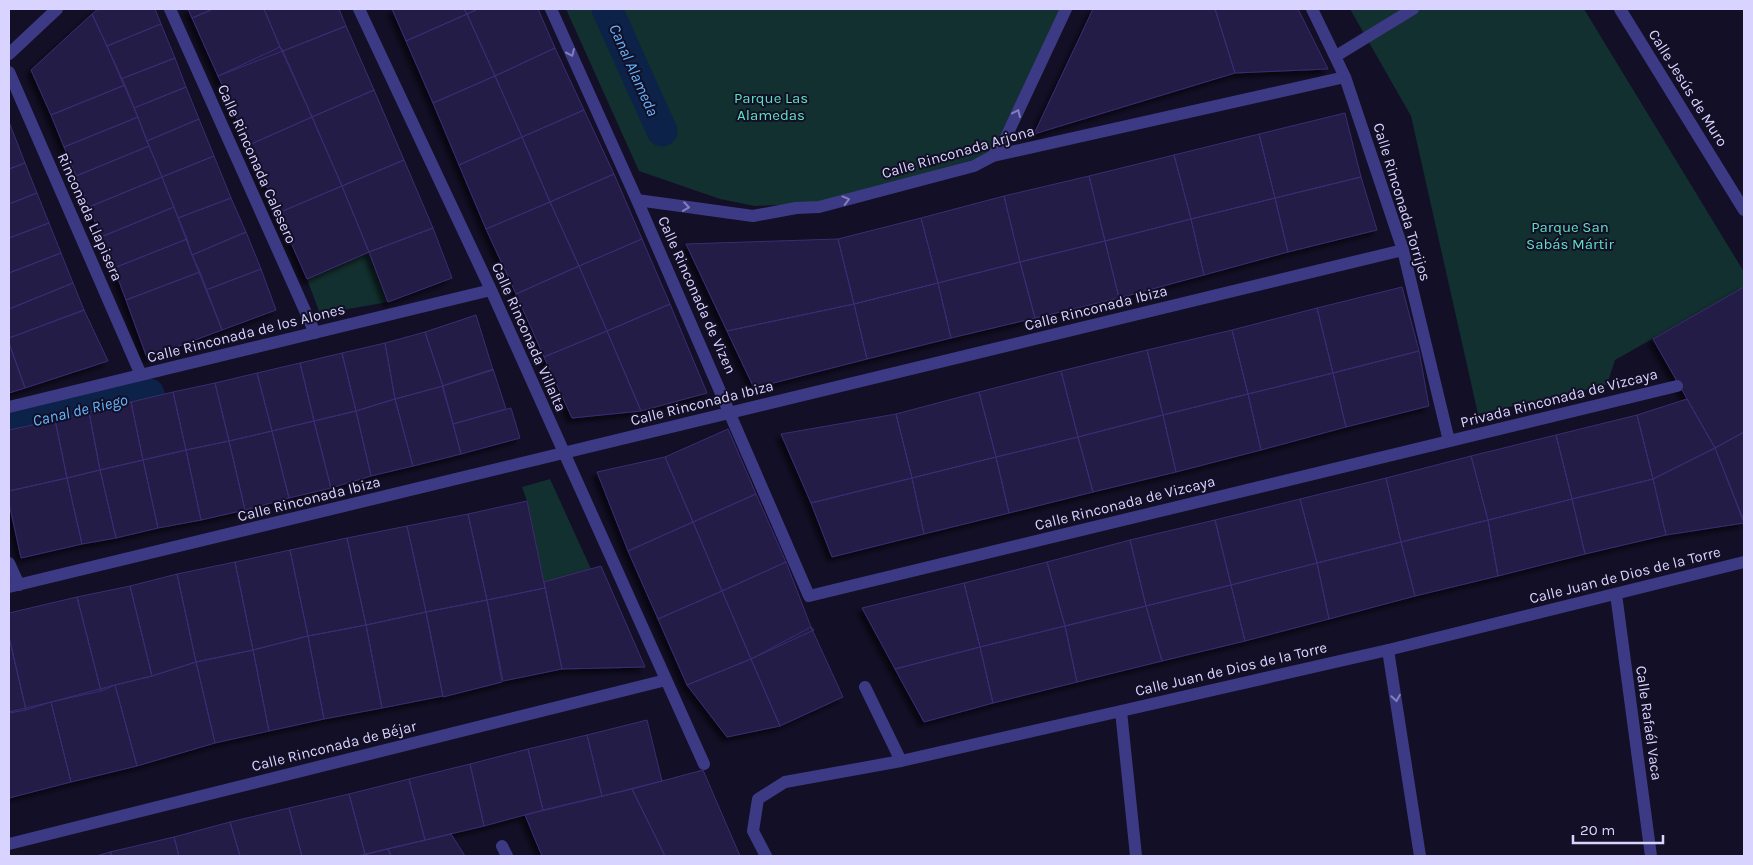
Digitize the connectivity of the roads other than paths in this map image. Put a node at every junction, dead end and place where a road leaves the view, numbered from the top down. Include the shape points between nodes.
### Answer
1 (57, 9) edge
2 (170, 9) edge
3 (359, 9) edge
4 (551, 9) edge
5 (1066, 9) edge
6 (1312, 9) edge
7 (1412, 9) edge
8 (1620, 9) edge
9 (9, 54) edge
10 (1336, 56) junction
11 (9, 72) edge
12 (1345, 77) junction
13 (993, 156) junction
14 (637, 200) junction
15 (1744, 210) edge
16 (1403, 250) junction
17 (491, 290) junction
18 (315, 333) junction
19 (141, 375) junction
20 (1677, 386) dead end
21 (9, 407) edge
22 (731, 413) junction
23 (1449, 441) junction
24 (564, 454) junction
25 (1744, 562) edge
26 (9, 563) edge
27 (14, 586) edge
28 (1616, 594) junction
29 (809, 596) joint
30 (1388, 650) junction
31 (666, 680) junction
32 (865, 687) dead end
33 (1121, 711) junction
34 (901, 761) junction
35 (704, 764) dead end
36 (9, 844) edge
37 (766, 856) edge
38 (1136, 856) edge
39 (1420, 856) edge
40 (1651, 856) edge

1 - 9 street
2 - 18 street, Calle Rinconada Calesero
3 - 17 street, Calle Rinconada Villalta
4 -> 14 street, Calle Rinconada de Vizen
13 -> 5 street via 1006,136
6 - 10 street, Calle Rinconada Torrijos
7 - 10 street
8 - 15 street, Calle Jesús de Muro
10 - 12 street, Calle Rinconada Torrijos
11 - 19 street, Rinconada Llapisera
12 - 13 street, Calle Rinconada Arjona
12 - 16 street, Calle Rinconada Torrijos
14 -> 13 street, Calle Rinconada Arjona via 753,216 818,207 974,166
14 - 22 street, Calle Rinconada de Vizen
16 - 22 street, Calle Rinconada Ibiza
16 - 23 street, Calle Rinconada Torrijos
17 - 18 street, Calle Rinconada de los Alones
17 - 24 street, Calle Rinconada Villalta
18 - 19 street, Calle Rinconada de los Alones
19 - 21 street, Calle Rinconada de los Alones
20 - 23 street, Privada Rinconada de Vizcaya
22 - 24 street, Calle Rinconada Ibiza
22 - 29 street, Calle Rinconada de Vizen
23 - 29 street, Calle Rinconada de Vizcaya
24 - 27 street, Calle Rinconada Ibiza
24 - 31 street, Calle Rinconada Villalta
25 - 28 street, Calle Juan de Dios de la Torre
26 - 27 street
28 - 30 street, Calle Juan de Dios de la Torre
28 - 40 street, Calle Rafaél Vaca
30 - 33 street, Calle Juan de Dios de la Torre
30 -> 39 street
31 - 35 street, Calle Rinconada Villalta
31 - 36 street, Calle Rinconada de Béjar
32 - 34 street
33 - 34 street, Calle Juan de Dios de la Torre
33 - 38 street
34 - 37 street, Calle Juan de Dios de la Torre via 785,782 758,799 753,831

